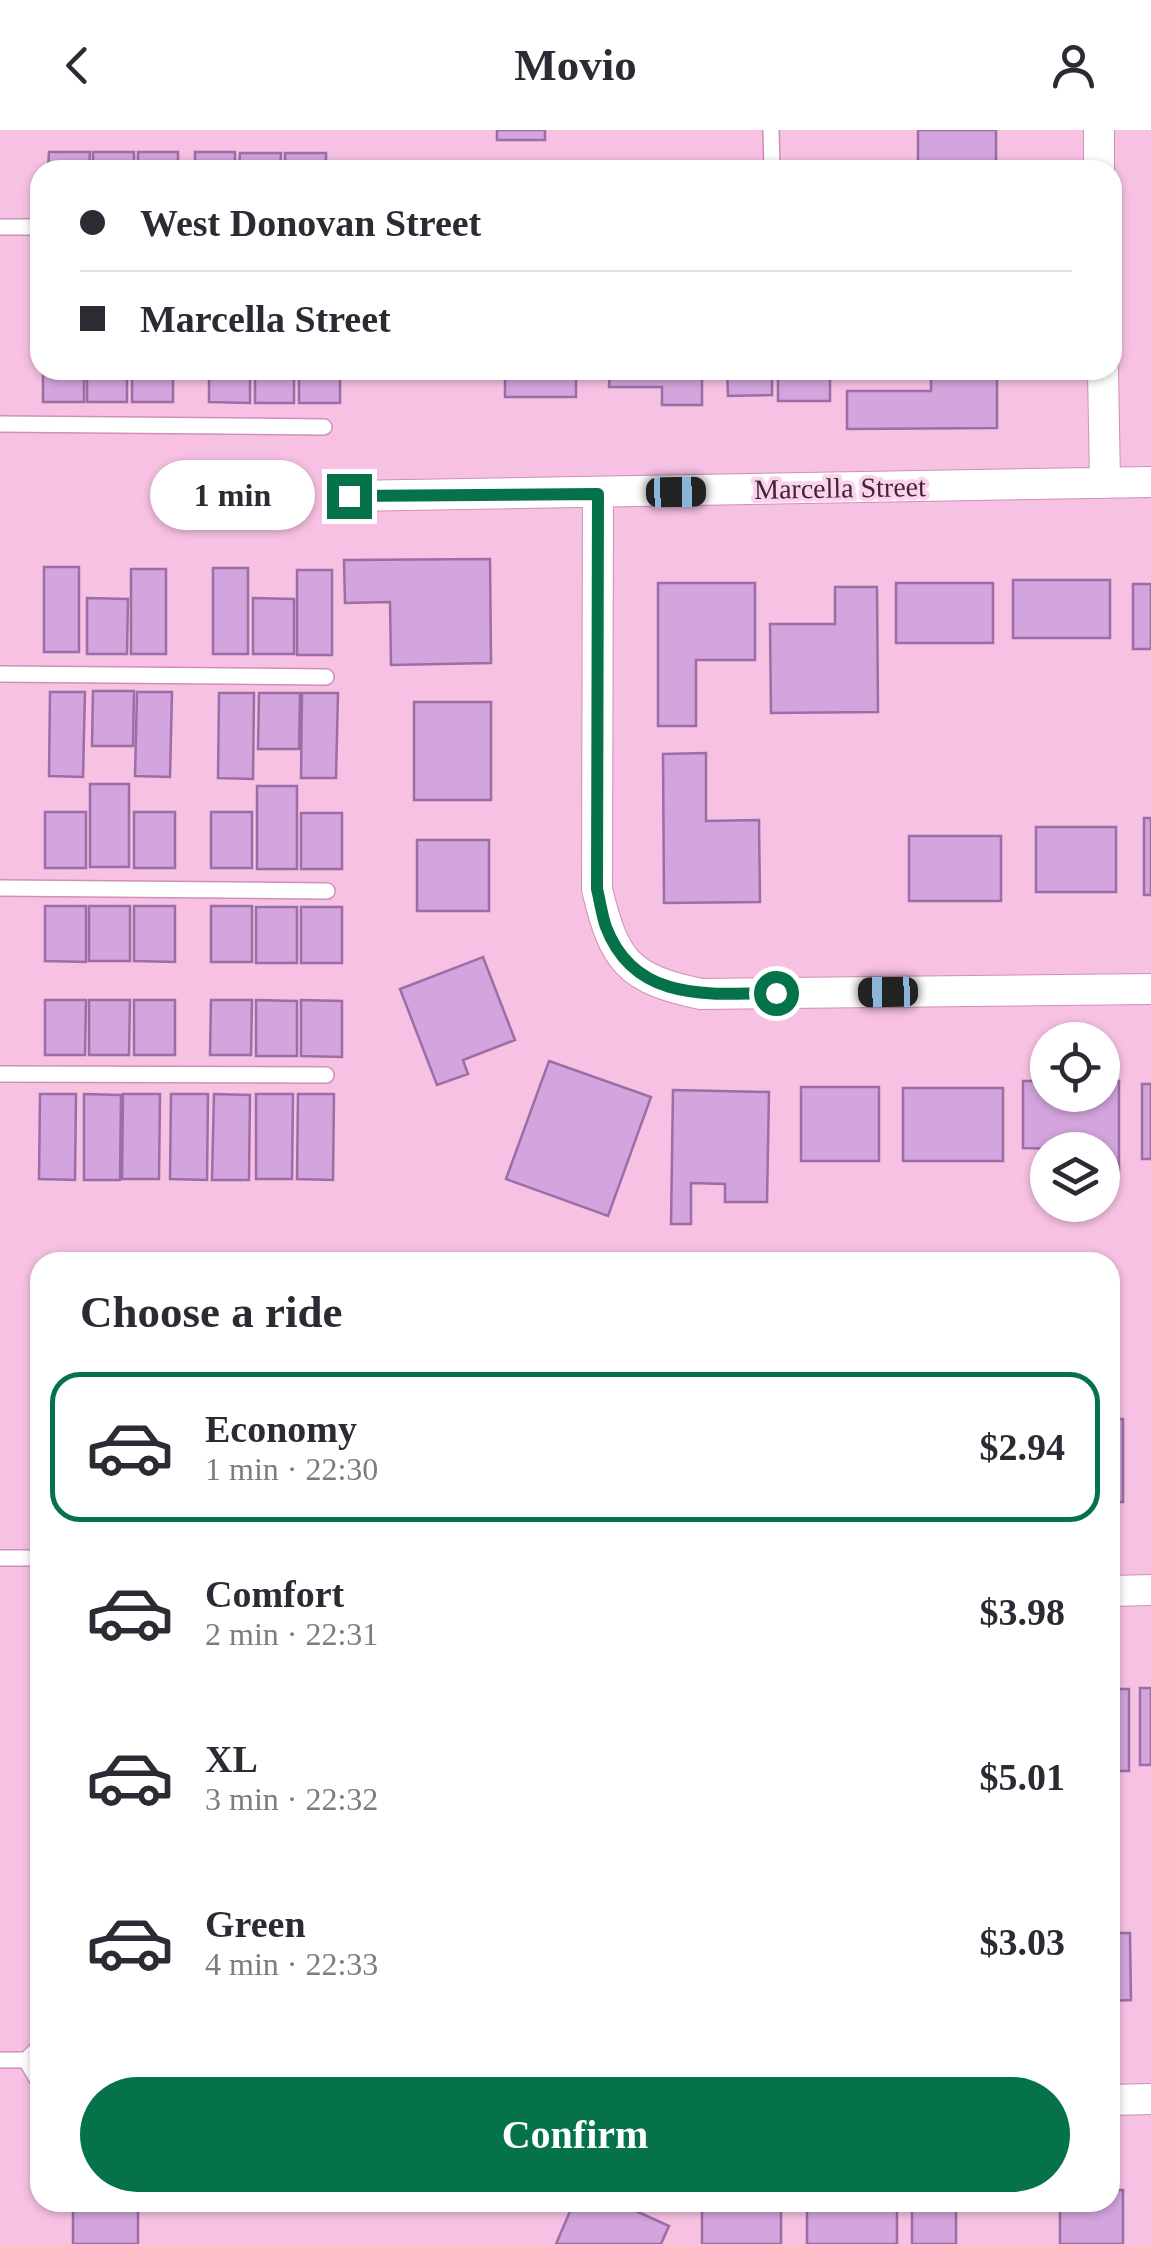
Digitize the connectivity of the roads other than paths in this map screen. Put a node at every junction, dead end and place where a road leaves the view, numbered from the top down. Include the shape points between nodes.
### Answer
1 (771, 130) edge
2 (1099, 130) edge
3 (772, 160) edge
4 (1100, 160) edge
5 (0, 227) edge
6 (30, 227) edge
7 (1103, 380) edge
8 (0, 424) edge
9 (324, 426) dead end
10 (1151, 482) edge
11 (1106, 483) junction
12 (598, 494) junction
13 (349, 496) dead end
14 (0, 674) edge
15 (326, 678) dead end
16 (0, 888) edge
17 (328, 891) dead end
18 (1151, 989) edge
19 (0, 1074) edge
20 (326, 1075) dead end
21 (1151, 1590) edge
22 (1120, 1591) edge
23 (30, 2056) edge
24 (0, 2060) edge
25 (26, 2060) junction
26 (30, 2067) edge
27 (1151, 2099) edge
28 (1120, 2100) edge

1 - 3 lane
2 - 4 street
5 - 6 lane
7 - 11 street
8 - 9 lane
10 - 11 street, Marcella Street
11 - 12 street, Marcella Street
12 - 13 street, Marcella Street
12 - 18 street via 597,889 606,928 627,964 658,985 701,994
14 - 15 lane
16 - 17 lane
19 - 20 lane
21 - 22 street
23 - 25 lane
24 - 25 lane
25 - 26 lane
27 - 28 street

